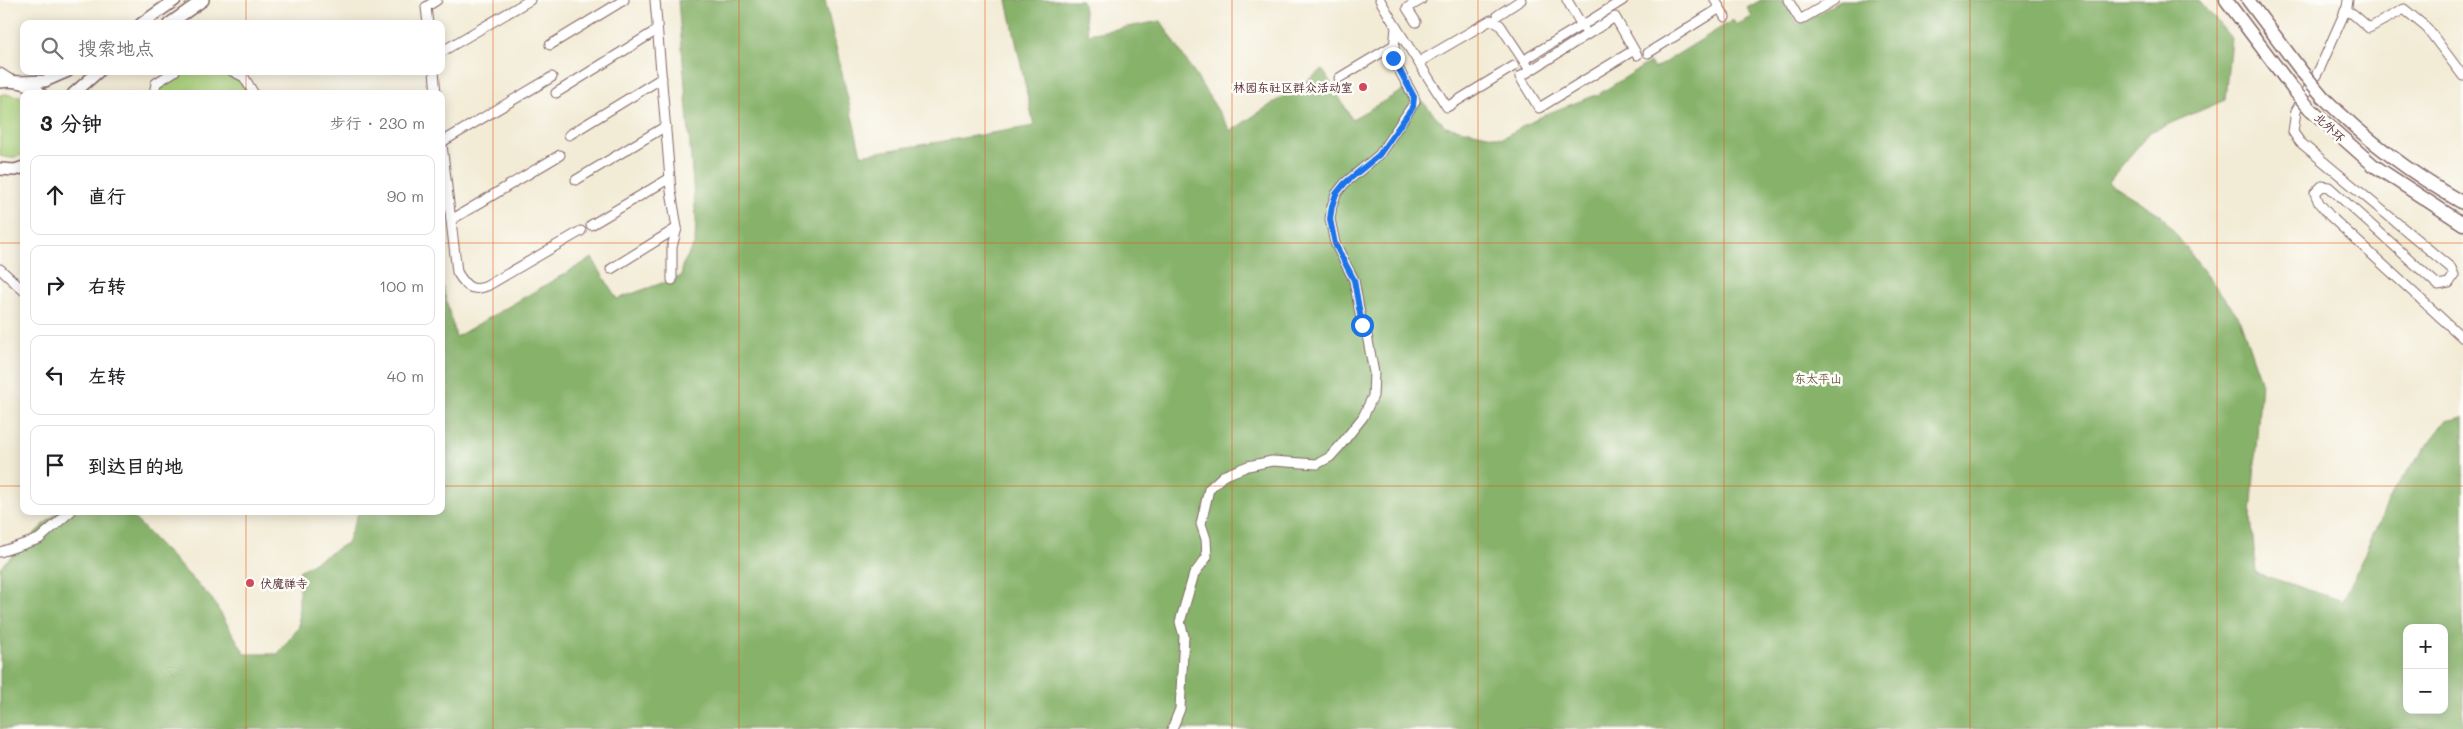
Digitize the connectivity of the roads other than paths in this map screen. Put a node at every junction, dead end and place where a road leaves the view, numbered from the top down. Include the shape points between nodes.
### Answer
1 (175, 0) edge
2 (203, 0) edge
3 (437, 0) edge
4 (530, 0) edge
5 (624, 0) edge
6 (655, 0) edge
7 (1380, 0) edge
8 (1421, 0) edge
9 (1521, 0) edge
10 (1567, 0) edge
11 (1624, 0) edge
12 (1788, 0) edge
13 (1834, 0) edge
14 (2226, 0) edge
15 (2248, 0) edge
16 (2348, 0) edge
17 (1718, 4) edge
18 (2345, 11) junction
19 (1498, 14) dead end
20 (1725, 18) dead end
21 (147, 20) edge
22 (175, 20) edge
23 (428, 20) edge
24 (1416, 22) dead end
25 (1585, 23) junction
26 (1396, 27) junction
27 (657, 30) junction
28 (1587, 34) junction
29 (550, 45) dead end
30 (1394, 45) junction
31 (445, 50) edge
32 (1648, 53) dead end
33 (1529, 57) dead end
34 (1419, 62) junction
35 (1514, 66) dead end
36 (1530, 70) junction
37 (59, 75) edge
38 (94, 75) edge
39 (161, 75) edge
40 (240, 75) edge
41 (434, 75) edge
42 (2463, 76) edge
43 (552, 77) dead end
44 (662, 78) junction
45 (1339, 78) dead end
46 (6, 79) edge
47 (35, 90) edge
48 (78, 90) edge
49 (155, 90) edge
50 (250, 90) edge
51 (436, 90) edge
52 (556, 93) dead end
53 (666, 126) junction
54 (569, 135) dead end
55 (445, 137) edge
56 (560, 155) dead end
57 (445, 166) edge
58 (20, 168) edge
59 (0, 169) edge
60 (0, 175) edge
61 (670, 178) junction
62 (576, 180) dead end
63 (2463, 203) edge
64 (451, 220) junction
65 (2463, 224) edge
66 (591, 225) dead end
67 (677, 228) junction
68 (581, 231) dead end
69 (611, 269) dead end
70 (0, 270) edge
71 (672, 280) dead end
72 (20, 288) edge
73 (2463, 338) edge
74 (66, 515) edge
75 (0, 552) edge
76 (1172, 729) edge

1 - 21 main road
2 - 22 main road
3 - 23 street via 426,7
4 - 31 street
5 - 29 street
6 - 27 street
7 - 26 street
8 - 24 street via 1407,8
9 - 19 street
10 - 25 street
11 - 25 street
12 - 13 street via 1800,20
14 - 65 highway, 北外环, bridge via 2310,109 2373,164
15 - 63 highway, 北外环, bridge via 2324,98 2355,129 2406,169
16 - 18 street
17 - 20 street
17 - 32 street
18 - 42 street via 2370,28 2404,9 2428,28
18 - 73 street via 2320,68 2296,111 2293,132 2300,142 2451,268 2454,275 2449,283 2438,285 2329,187 2322,186 2315,193 2330,216
25 - 28 street
25 - 33 street
26 - 30 street
26 - 34 street
27 - 44 street
27 - 52 street
28 - 36 street
28 - 36 street via 1614,17 1636,52 1539,108 1520,77
30 - 45 street
30 - 76 street via 1393,58 1414,97 1413,107 1379,155 1336,194 1330,219 1335,244 1354,280 1372,358 1373,396 1363,417 1330,457 1317,464 1272,461 1248,466 1223,476 1209,489 1201,524 1207,557 1194,574 1180,622 1184,636 1180,708
34 - 35 street via 1448,107
34 - 36 street via 1491,20 1500,25
37 - 46 main road via 45,81
38 - 48 main road
39 - 49 street
40 - 50 street
41 - 51 street
43 - 55 street
44 - 53 street
44 - 54 street
46 - 47 main road via 25,83
53 - 61 street
53 - 62 street
56 - 64 street
57 - 64 street
58 - 59 main road
58 - 60 main road
61 - 66 street
61 - 67 street
64 - 68 street via 457,272 471,289 487,286
67 - 69 street
67 - 71 street via 672,247
70 - 72 street
74 - 75 street via 39,539

